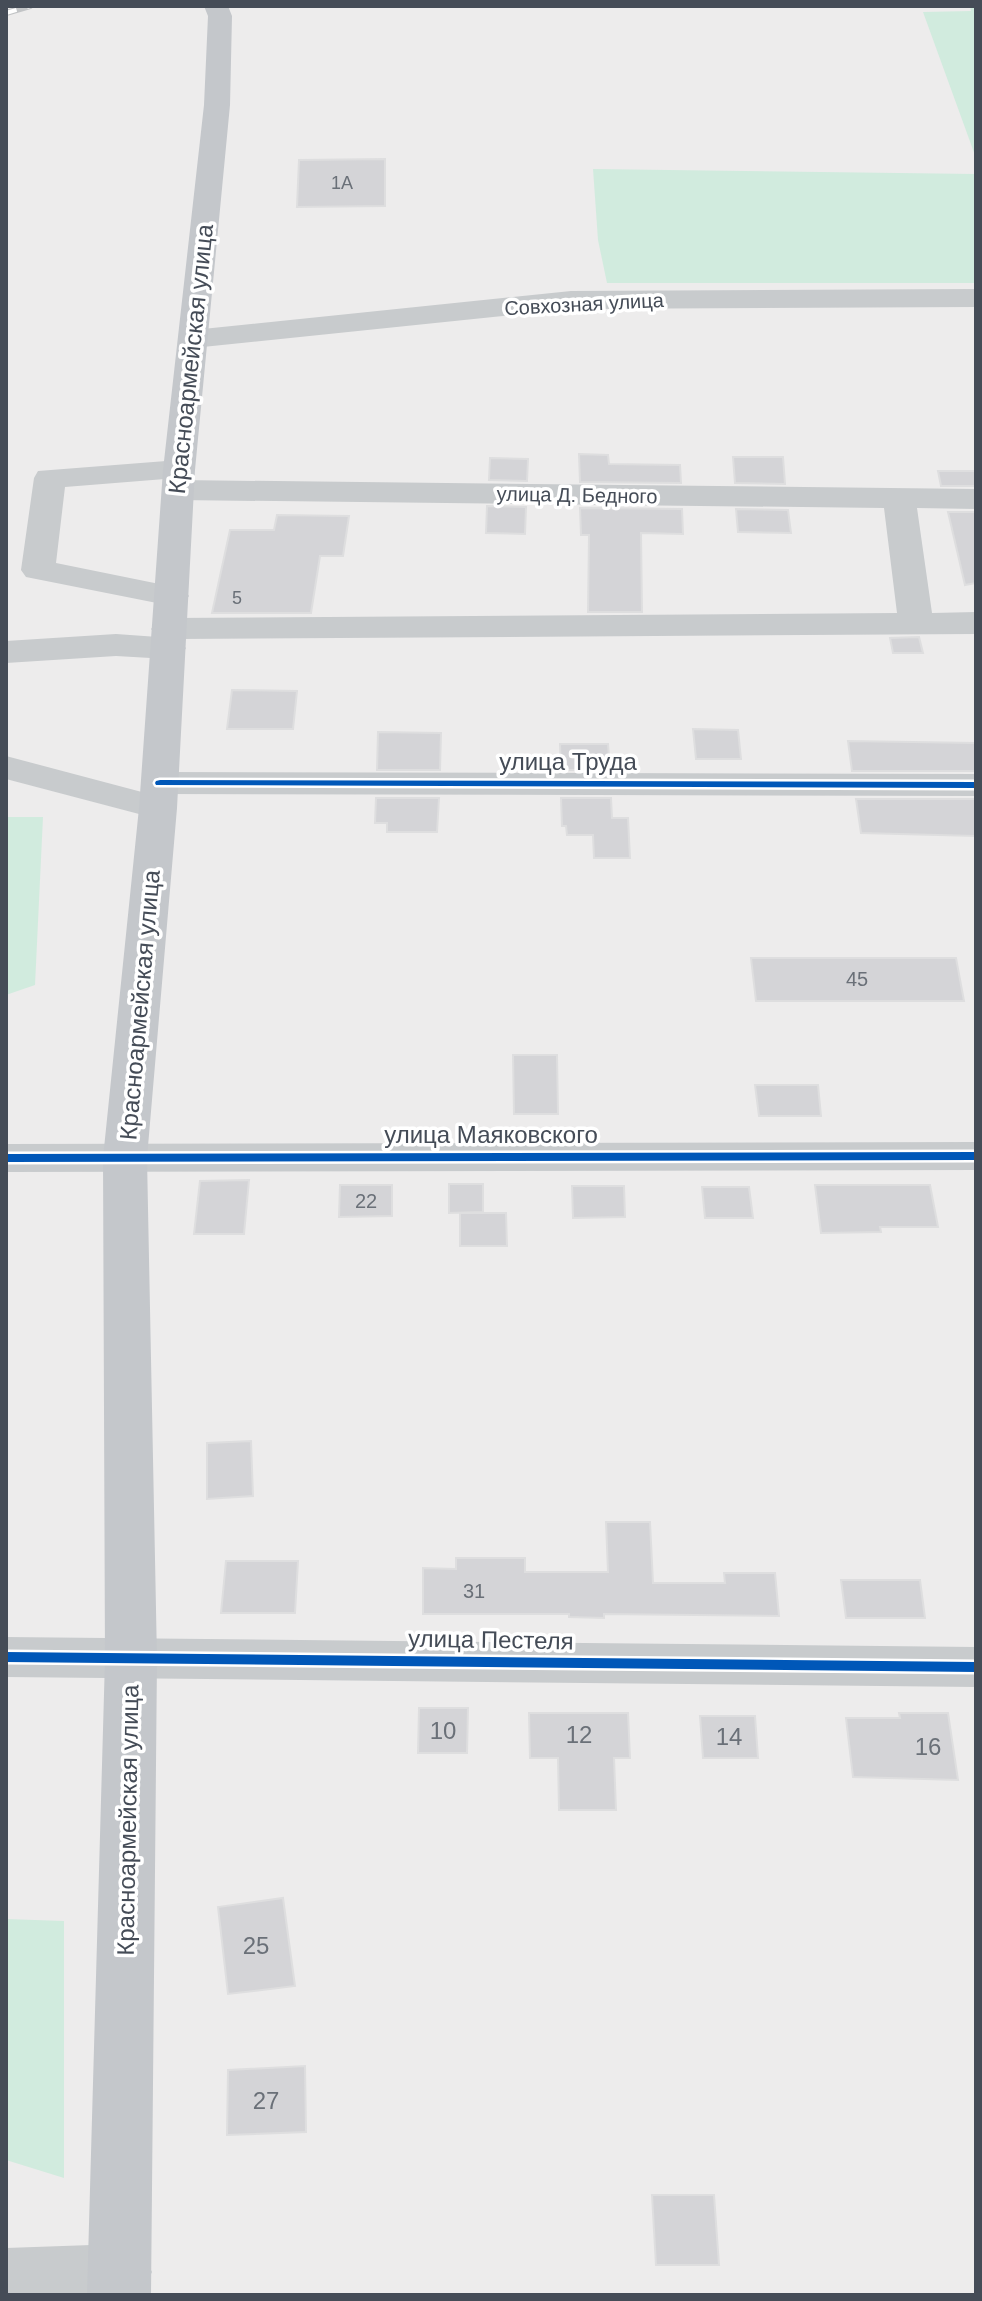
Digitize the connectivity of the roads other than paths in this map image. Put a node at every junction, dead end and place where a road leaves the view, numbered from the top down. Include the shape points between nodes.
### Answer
1 (216, 6) edge
2 (976, 298) edge
3 (193, 339) junction
4 (179, 480) junction
5 (899, 498) junction
6 (976, 499) edge
7 (916, 622) junction
8 (976, 623) edge
9 (170, 624) junction
10 (6, 652) edge
11 (6, 767) edge
12 (976, 785) edge
13 (159, 796) junction
14 (976, 1156) edge
15 (6, 1158) edge
16 (125, 1158) junction
17 (6, 1657) edge
18 (131, 1659) junction
19 (976, 1667) edge
20 (6, 2276) edge
21 (119, 2284) edge

1 - 3 main road, Красноармейская улица via 217,105
2 - 3 street, Совхозная улица via 571,300
3 - 4 main road, Красноармейская улица
4 - 5 street, улица Д. Бедного
4 - 9 main road, Красноармейская улица
4 - 9 street, улица Д. Бедного via 50,478 38,570
5 - 6 street, улица Д. Бедного
5 - 7 street
7 - 8 street
7 - 9 street
9 - 10 street via 116,645
9 - 13 main road, Красноармейская улица
11 - 13 street, улица Труда
12 - 13 street, улица Труда
13 - 16 main road, Красноармейская улица
14 - 16 street, улица Маяковского
15 - 16 street, улица Маяковского
16 - 18 main road, Красноармейская улица
17 - 18 street, улица Пестеля
18 - 19 street, улица Пестеля
18 - 21 main road, Красноармейская улица
20 - 21 street

